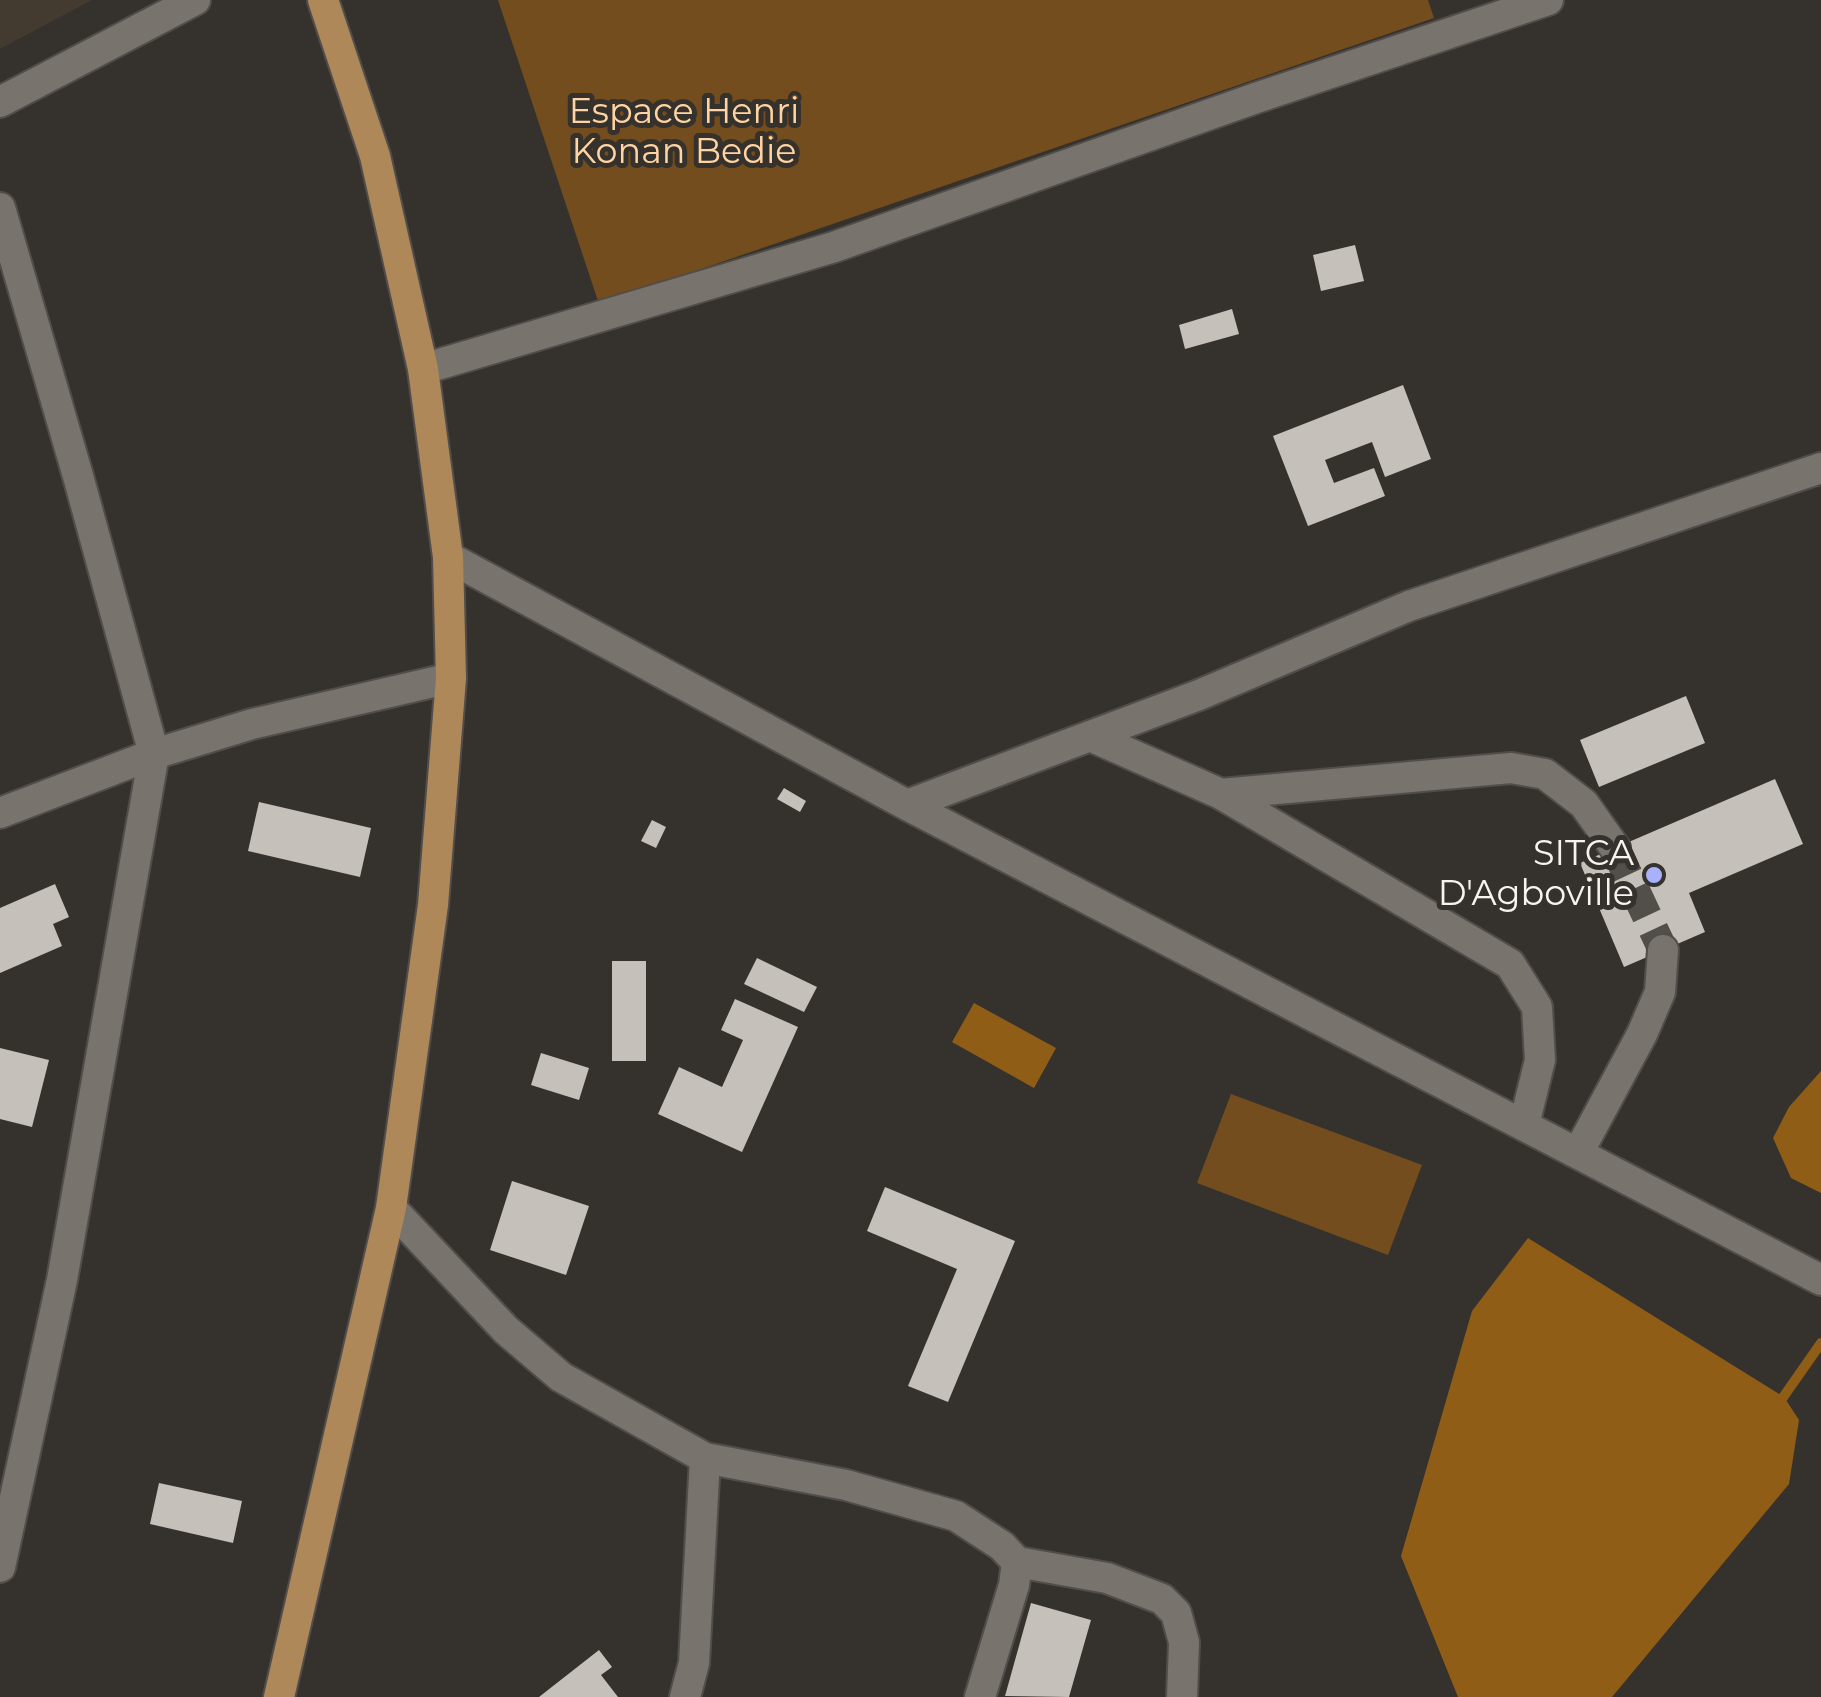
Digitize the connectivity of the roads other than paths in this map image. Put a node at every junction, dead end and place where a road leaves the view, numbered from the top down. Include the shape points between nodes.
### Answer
1 (195, 0) edge
2 (323, 0) edge
3 (1548, 0) edge
4 (1467, 13) edge
5 (0, 102) edge
6 (0, 208) edge
7 (423, 369) junction
8 (1821, 468) edge
9 (448, 557) junction
10 (451, 678) junction
11 (1090, 736) junction
12 (154, 754) junction
13 (1221, 794) junction
14 (907, 805) junction
15 (0, 813) edge
16 (1615, 848) tunnel mouth
17 (1664, 950) tunnel mouth
18 (1524, 1125) junction
19 (1578, 1153) junction
20 (390, 1208) junction
21 (1821, 1280) edge
22 (705, 1458) junction
23 (1016, 1562) junction
24 (0, 1567) edge
25 (279, 1697) edge
26 (685, 1697) edge
27 (980, 1697) edge
28 (1182, 1697) edge

1 - 5 street
2 - 7 main road via 376,156
3 - 4 street
4 - 7 street via 1256,98 834,247
6 - 12 street
7 - 9 main road
8 - 11 street via 1409,606
9 - 10 main road
9 - 14 street
10 - 12 street
10 - 20 main road via 434,904
11 - 13 street
11 - 14 street
12 - 15 street
12 - 24 street via 62,1280
13 - 16 street via 1512,768 1546,774 1584,804
13 - 18 street via 1510,964 1536,1007 1540,1060
14 - 18 street
17 - 19 street via 1660,992
18 - 19 street
19 - 21 street
20 - 22 street via 506,1330 561,1377
20 - 25 main road
22 - 23 street via 846,1485 956,1516
22 - 26 street via 694,1663
23 - 27 street
23 - 28 street via 1107,1578 1162,1599 1176,1613 1184,1642

